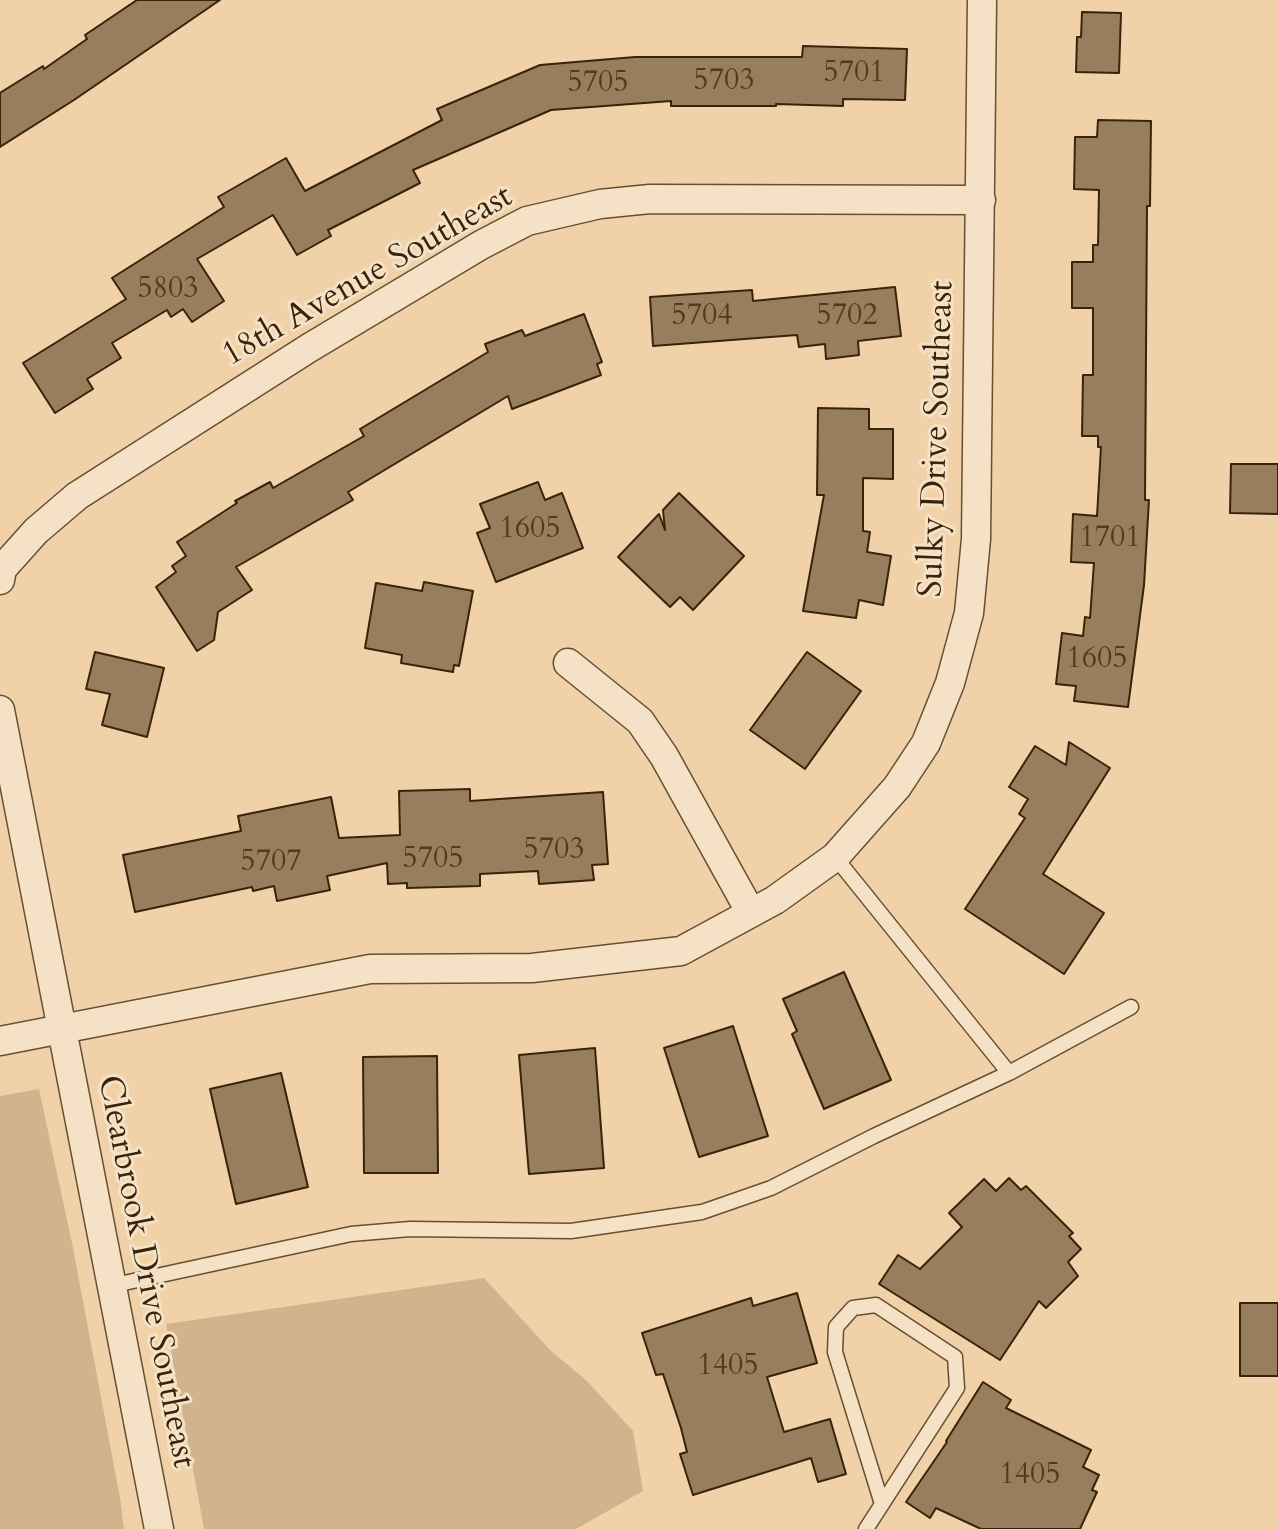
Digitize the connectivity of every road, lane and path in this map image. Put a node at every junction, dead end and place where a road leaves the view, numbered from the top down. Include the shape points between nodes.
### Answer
1 (982, 0) edge
2 (981, 200) junction
3 (0, 580) edge
4 (568, 663) dead end
5 (0, 710) edge
6 (835, 857) junction
7 (751, 913) junction
8 (1131, 1007) dead end
9 (61, 1028) junction
10 (0, 1041) edge
11 (1009, 1073) junction
12 (110, 1286) junction
13 (882, 1504) junction
14 (159, 1529) edge
15 (866, 1529) edge

1 - 2 street, Sulky Drive Southeast
2 - 3 street, 18th Avenue Southeast via 650,199 527,221 309,348 77,496 36,531 2,569
2 - 6 street, Sulky Drive Southeast via 976,539 969,613 926,743 897,787
4 - 7 street via 640,721
5 - 9 street
6 - 7 street, Sulky Drive Southeast
6 - 11 lane
7 - 9 street, Sulky Drive Southeast via 681,951 532,968 370,969
8 - 11 lane
9 - 10 street, Sulky Drive Southeast
9 - 12 street, Clearbrook Drive Southeast
11 - 12 lane via 771,1188 702,1212 571,1231 410,1229 351,1234
12 - 14 street, Clearbrook Drive Southeast
13 - 13 lane via 835,1352 836,1327 853,1308 876,1305 955,1357 957,1388
13 - 15 lane

